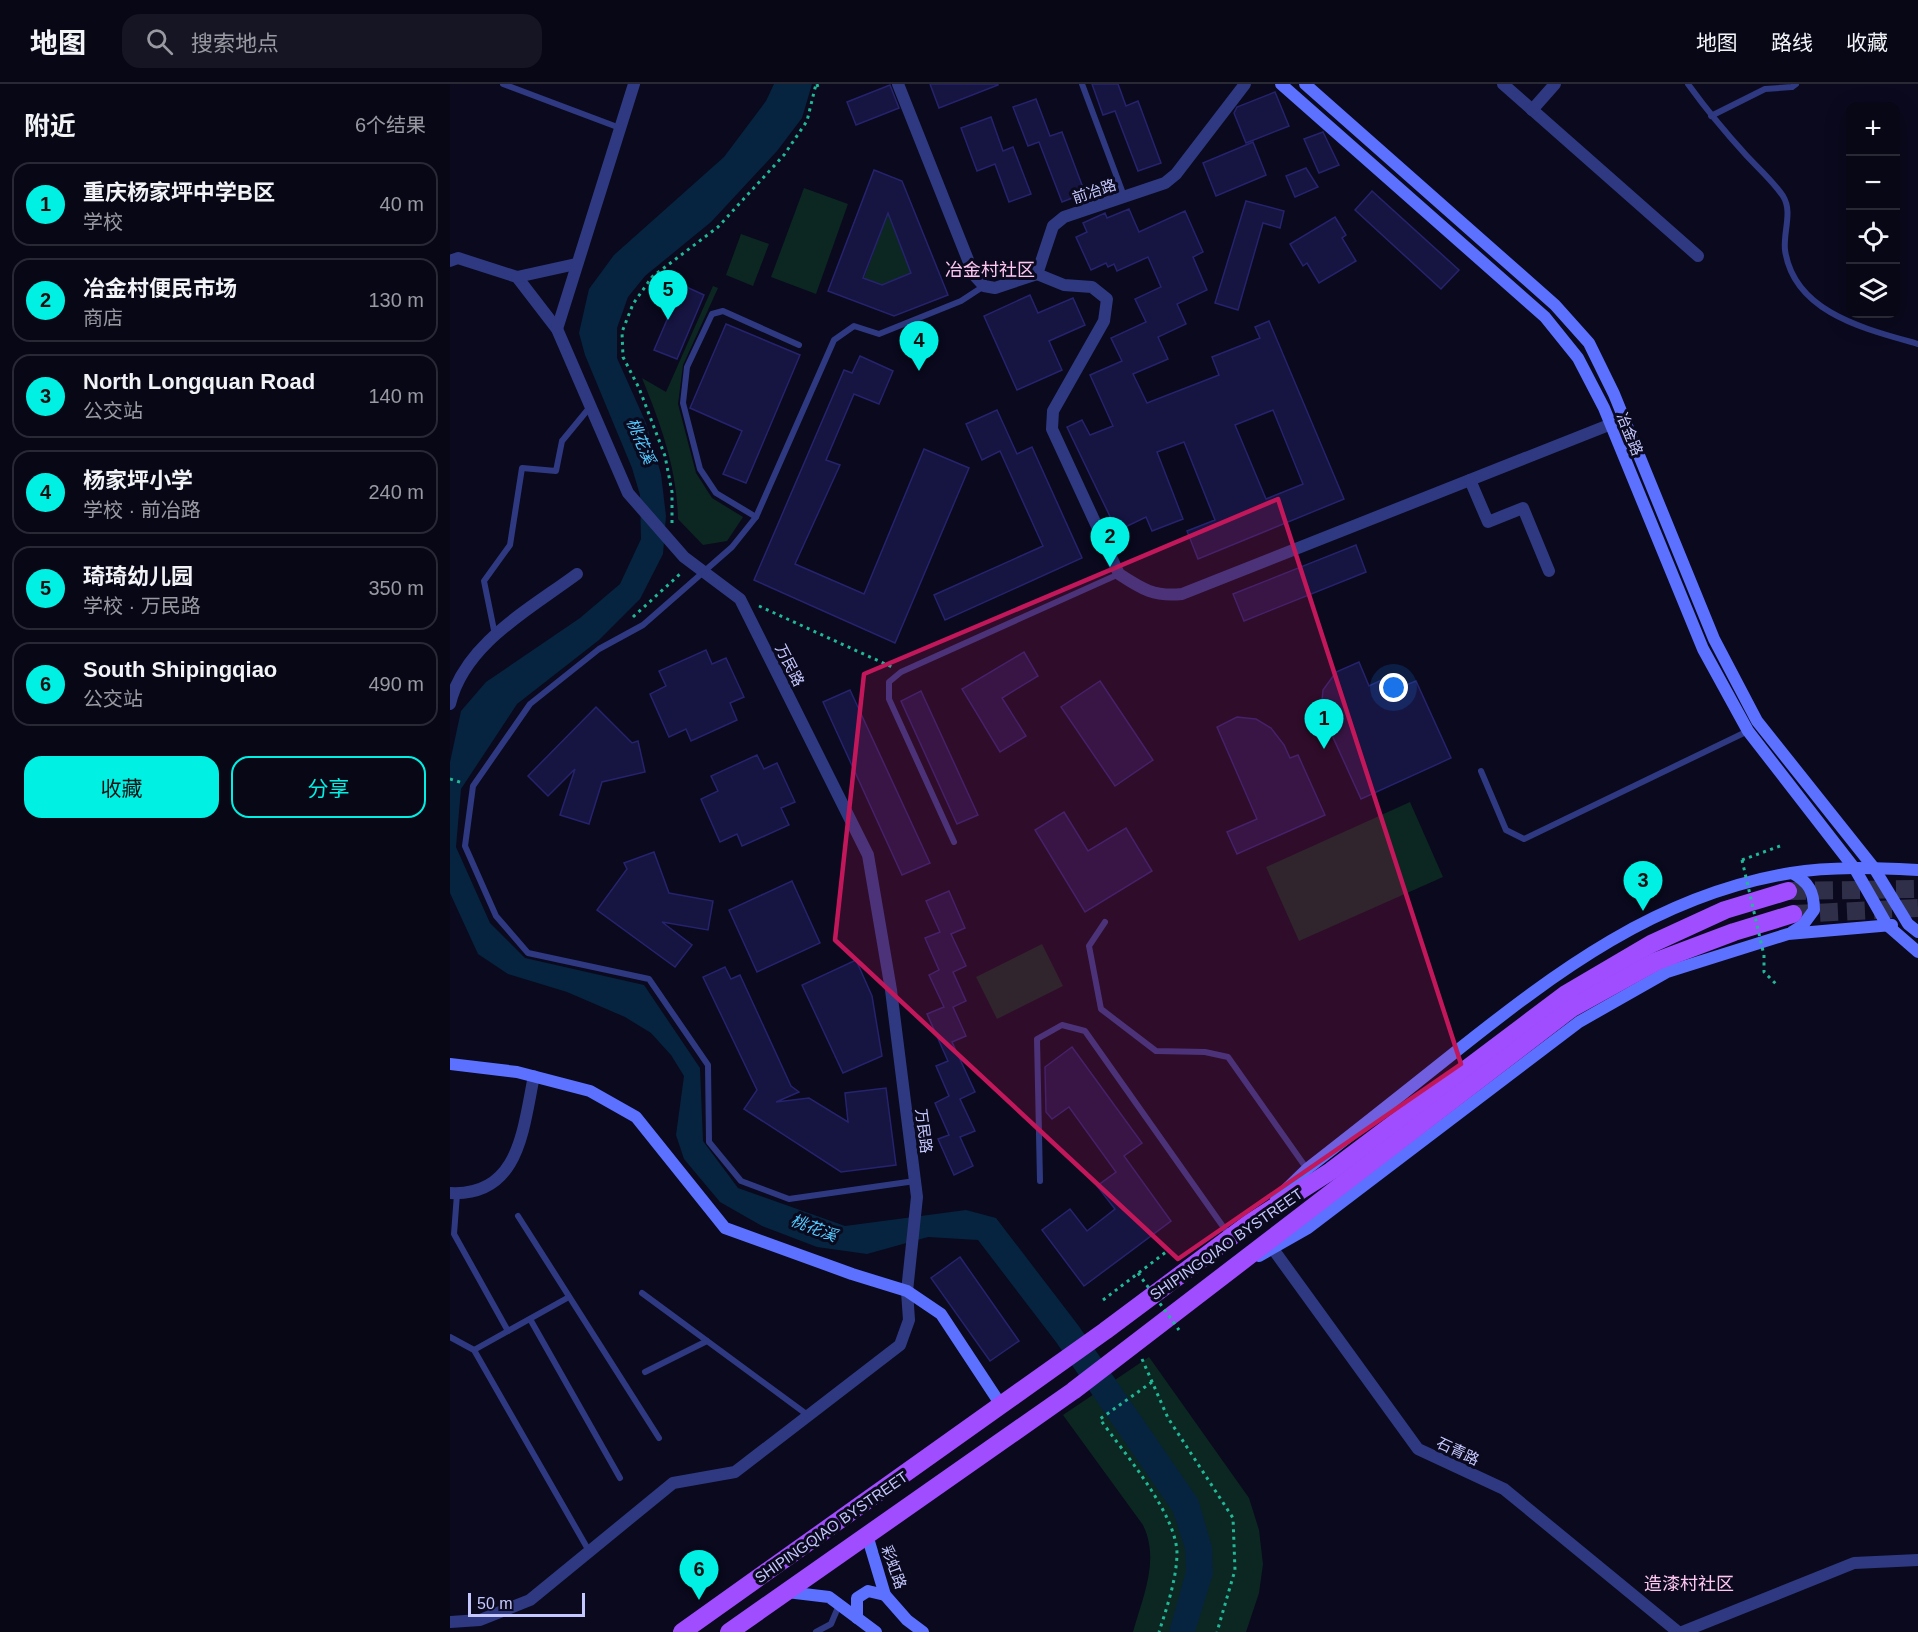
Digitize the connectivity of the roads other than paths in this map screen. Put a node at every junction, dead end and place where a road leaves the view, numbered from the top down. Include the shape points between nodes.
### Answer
1 (503, 84) edge
2 (634, 84) edge
3 (898, 84) edge
4 (1082, 84) edge
5 (1245, 84) edge
6 (1281, 84) edge
7 (1305, 84) edge
8 (1503, 84) edge
9 (1555, 84) edge
10 (1688, 84) edge
11 (1796, 84) edge
12 (1532, 110) junction
13 (1712, 116) junction
14 (620, 128) junction
15 (1124, 196) junction
16 (1698, 256) dead end
17 (450, 261) edge
18 (576, 264) junction
19 (1037, 274) junction
20 (517, 277) junction
21 (984, 286) junction
22 (557, 329) junction
23 (1918, 344) edge
24 (799, 345) dead end
25 (590, 407) junction
26 (1624, 419) junction
27 (1610, 424) junction
28 (1470, 480) junction
29 (756, 517) junction
30 (702, 571) junction
31 (1549, 571) dead end
32 (577, 574) dead end
33 (1119, 574) junction
34 (495, 635) junction
35 (450, 704) edge
36 (1748, 731) junction
37 (1481, 771) dead end
38 (954, 842) dead end
39 (1874, 868) junction
40 (1855, 869) junction
41 (1918, 870) edge
42 (1791, 873) junction
43 (1788, 891) tunnel mouth
44 (1793, 914) tunnel mouth
45 (1105, 922) dead end
46 (1887, 925) junction
47 (1915, 927) edge
48 (1788, 934) junction
49 (1918, 952) edge
50 (450, 1064) edge
51 (534, 1076) junction
52 (1307, 1169) junction
53 (915, 1180) junction
54 (1040, 1181) dead end
55 (454, 1194) edge
56 (518, 1216) dead end
57 (1251, 1222) junction
58 (1231, 1238) junction
59 (1273, 1249) junction
60 (1234, 1268) junction
61 (908, 1287) junction
62 (642, 1293) dead end
63 (569, 1296) junction
64 (530, 1319) junction
65 (508, 1331) junction
66 (450, 1337) edge
67 (707, 1341) junction
68 (474, 1350) junction
69 (645, 1372) dead end
70 (1001, 1405) junction
71 (809, 1416) junction
72 (659, 1438) dead end
73 (620, 1478) dead end
74 (867, 1535) junction
75 (589, 1551) junction
76 (1918, 1560) edge
77 (787, 1592) junction
78 (885, 1595) junction
79 (839, 1604) junction
80 (857, 1618) junction
81 (450, 1622) edge
82 (682, 1632) edge
83 (729, 1632) edge
84 (816, 1632) edge
85 (876, 1632) edge
86 (923, 1632) edge
87 (1680, 1632) edge

1 - 14 lane
2 - 14 street
3 - 21 street via 974,275
4 - 15 lane
5 - 15 street, 前冶路 via 1176,174 1165,183
6 - 27 main road, 冶金路 via 1545,317 1578,358
7 - 26 main road, 冶金路 via 1555,305 1589,343
8 - 12 street
9 - 12 street
10 - 13 lane
11 - 13 lane via 1765,88
12 - 16 street
13 - 23 lane via 1784,198 1788,221 1785,249 1796,284 1825,310 1865,328
14 - 18 street
15 - 19 street, 前冶路 via 1064,216 1053,226
17 - 20 street via 458,258
18 - 20 street
18 - 22 street
19 - 21 street via 995,288
19 - 33 street via 1064,285 1092,287 1107,299 1104,321 1053,411 1052,429
20 - 22 street, 万民路
21 - 29 lane via 961,301 879,334 854,326 834,340
22 - 25 street, 万民路
24 - 29 lane via 723,311 712,314 687,367 683,403 700,469 716,494
25 - 30 street, 万民路 via 628,493 684,557
25 - 34 lane via 562,441 556,471 522,468 510,545 484,581
26 - 27 street
26 - 39 main road, 冶金路 via 1714,639 1757,721
27 - 28 street
27 - 36 main road, 冶金路 via 1703,649
28 - 31 street via 1488,522 1523,508
28 - 33 street via 1182,594 1162,597
29 - 30 lane via 732,547
30 - 53 street, 万民路 via 740,599 868,855 891,990
30 - 53 lane via 643,625 599,649 530,704 473,786 465,846 496,916 528,953 649,979 708,1065 710,1142 741,1181 789,1199
32 - 34 street
33 - 38 lane via 902,672 889,682 889,699
34 - 35 street via 454,687
36 - 37 lane via 1524,839 1506,830
36 - 40 main road, 冶金路
39 - 40 main road
39 - 41 main road
39 - 47 main road, 冶金路
40 - 42 main road
40 - 46 main road, 冶金路
42 - 48 main road via 1811,888 1814,910 1803,925
42 - 52 main road via 1720,890 1688,903 1624,933 1566,967
43 - 57 main road, SHIPINGQIAO BYSTREET via 1725,909 1661,939 1566,994 1330,1171
44 - 60 main road, SHIPINGQIAO BYSTREET via 1657,961 1572,1008
45 - 52 lane via 1089,946 1101,1009 1156,1051 1205,1052 1228,1057
46 - 47 main road
46 - 48 main road
46 - 49 main road, 冶金路
48 - 59 main road via 1667,972 1579,1022 1308,1228
50 - 51 main road
51 - 55 street via 516,1156 493,1185
51 - 61 main road via 590,1091 636,1117 725,1228 852,1274
52 - 57 main road
53 - 61 street, 万民路 via 917,1197
54 - 58 lane via 1038,1039 1062,1025 1085,1031
55 - 65 lane via 454,1234
56 - 63 lane
57 - 58 main road, SHIPINGQIAO BYSTREET
58 - 70 main road, SHIPINGQIAO BYSTREET
59 - 60 main road
59 - 87 street, 石青路 via 1418,1449 1504,1489
60 - 74 main road, SHIPINGQIAO BYSTREET via 1074,1391
61 - 70 main road via 941,1314
61 - 71 street, 万民路 via 909,1320 900,1345
62 - 67 lane
63 - 64 lane
63 - 72 lane
64 - 65 lane
64 - 73 lane
65 - 68 lane
66 - 68 lane
67 - 69 lane
67 - 71 lane
68 - 75 lane
70 - 82 main road, SHIPINGQIAO BYSTREET
71 - 75 street, 万民路 via 735,1472 673,1483
74 - 77 main road, SHIPINGQIAO BYSTREET
74 - 78 main road, 彩虹路
75 - 81 street, 万民路 via 530,1600 480,1620
76 - 87 street via 1854,1563
77 - 79 main road via 829,1597
77 - 83 main road, SHIPINGQIAO BYSTREET
78 - 80 main road via 868,1591 857,1598
78 - 86 main road, 彩虹路
79 - 80 main road
79 - 84 lane via 831,1624
80 - 85 main road

